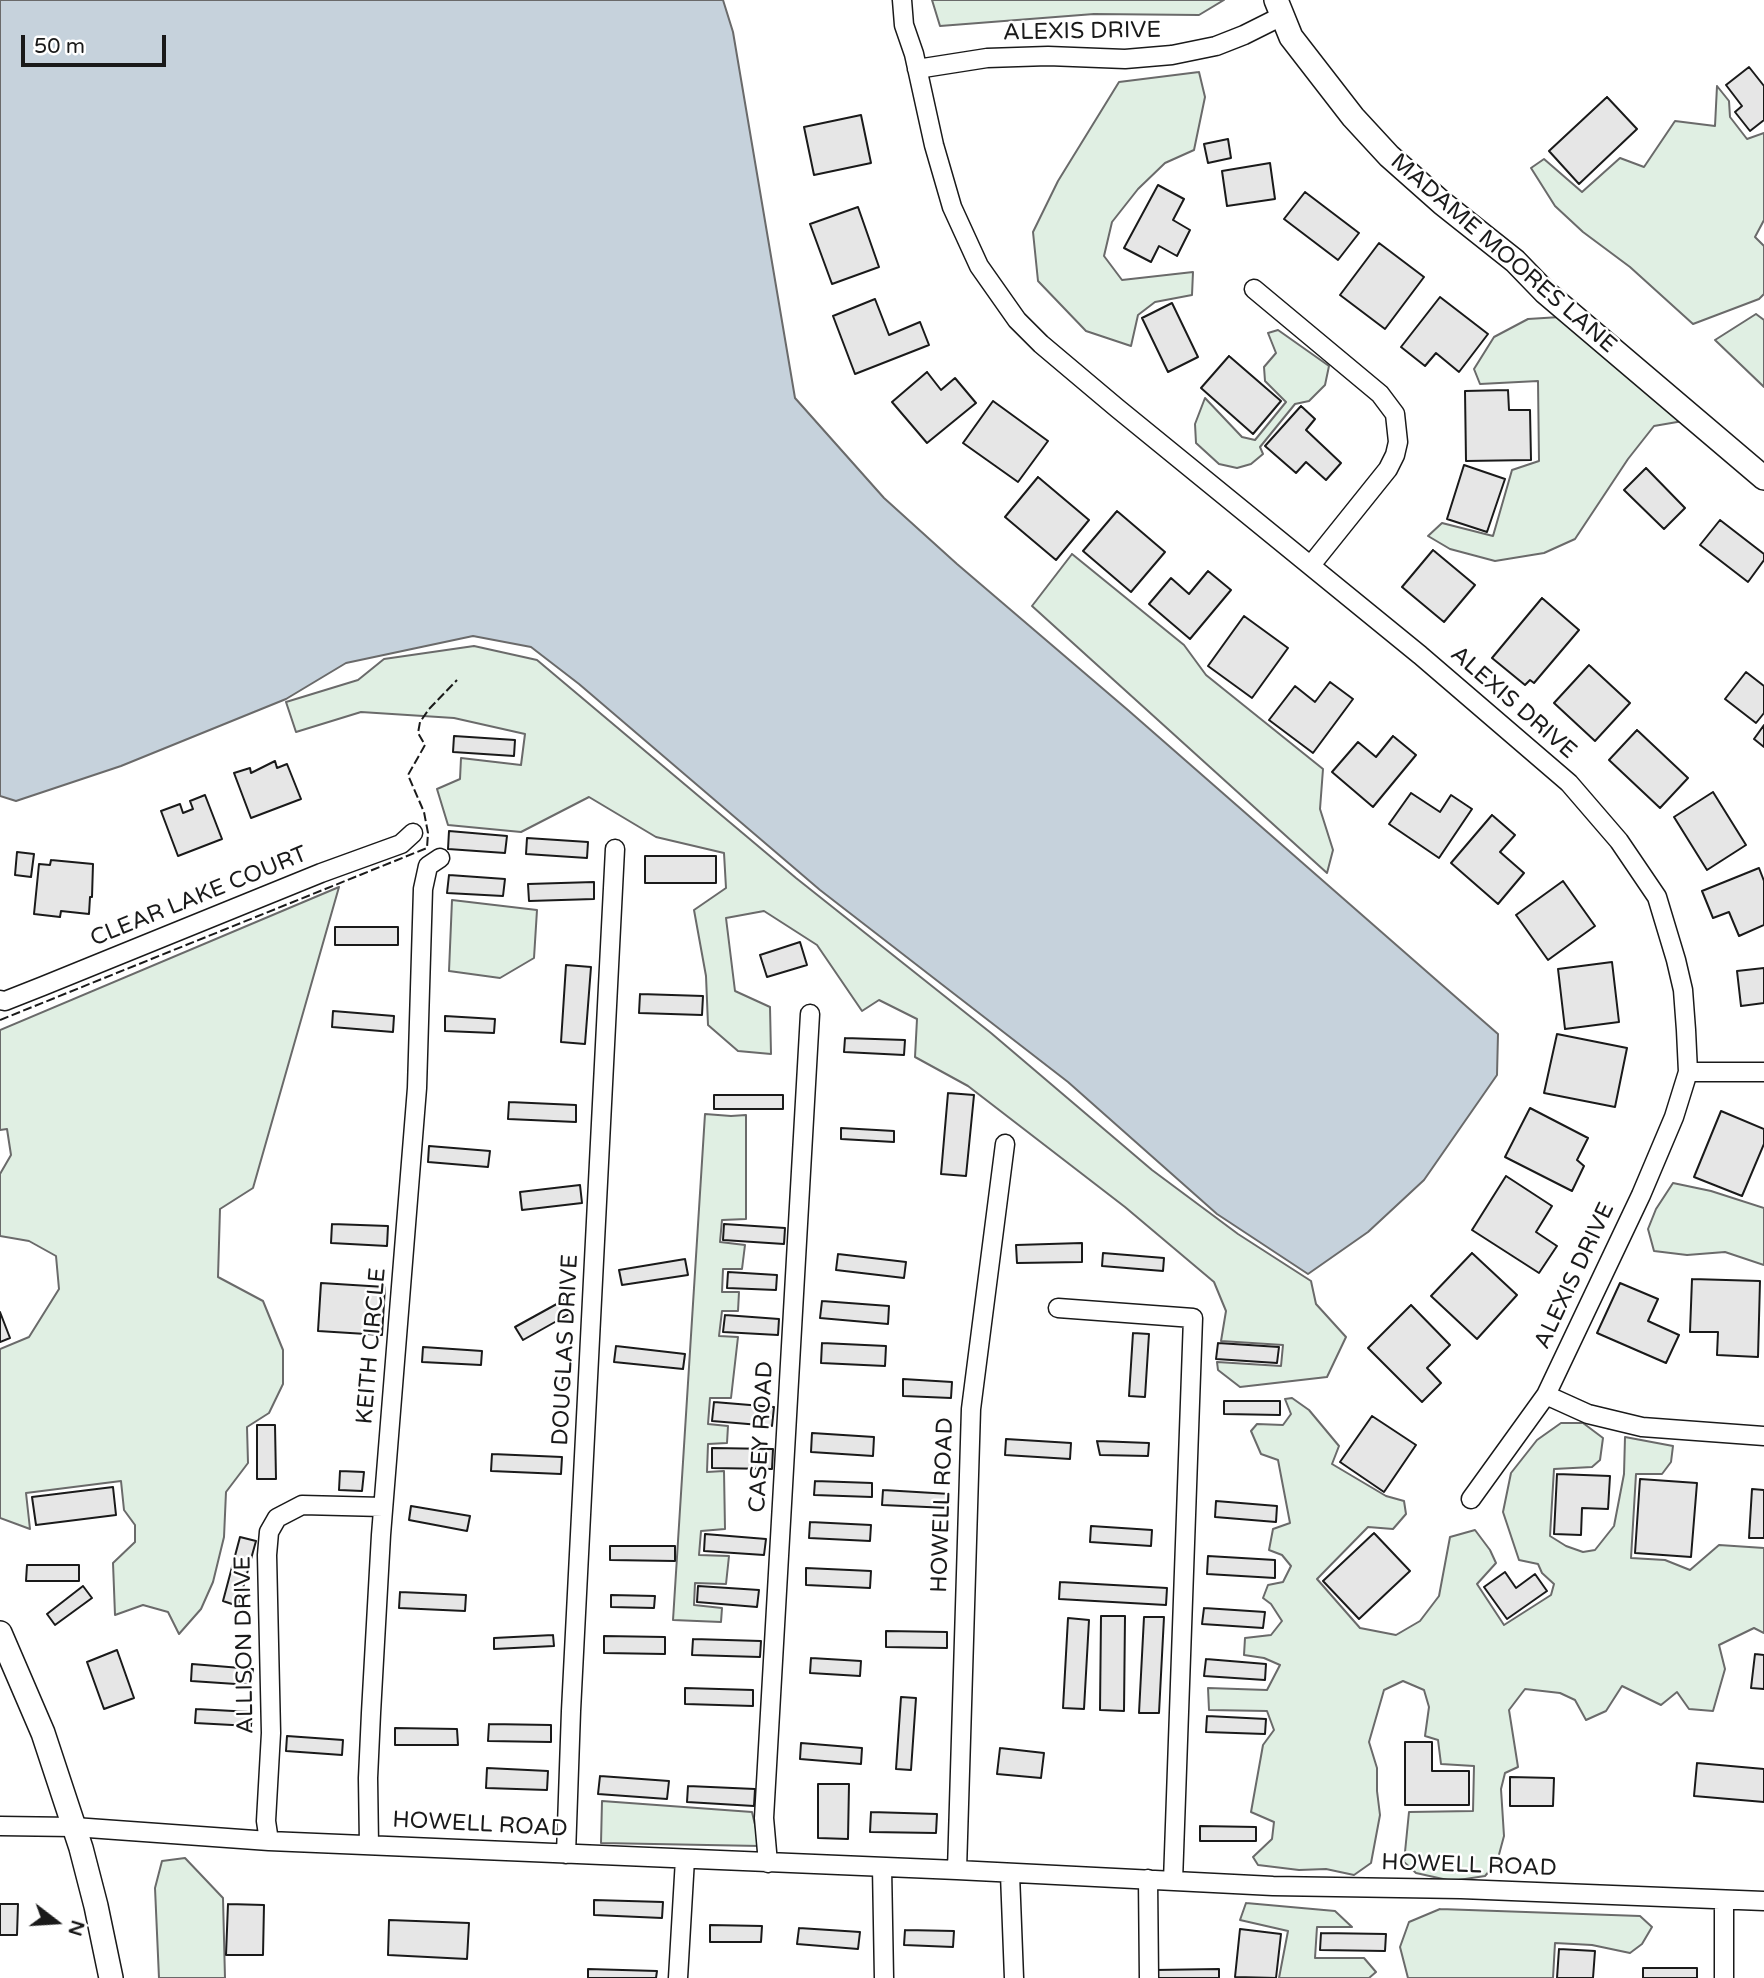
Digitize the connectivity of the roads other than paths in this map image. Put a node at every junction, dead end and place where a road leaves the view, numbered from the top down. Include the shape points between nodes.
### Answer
1 (902, 0) edge
2 (1279, 8) edge
3 (917, 69) junction
4 (1254, 289) dead end
5 (1764, 478) edge
6 (1311, 565) junction
7 (413, 833) dead end
8 (615, 849) dead end
9 (440, 859) dead end
10 (0, 1000) edge
11 (810, 1014) dead end
12 (1688, 1072) junction
13 (1764, 1072) edge
14 (1004, 1144) dead end
15 (1058, 1307) dead end
16 (1546, 1395) junction
17 (1764, 1436) edge
18 (1471, 1499) dead end
19 (383, 1507) junction
20 (0, 1633) edge
21 (0, 1826) edge
22 (74, 1827) junction
23 (269, 1841) junction
24 (369, 1845) junction
25 (566, 1854) junction
26 (685, 1859) junction
27 (768, 1863) junction
28 (882, 1867) junction
29 (957, 1870) junction
30 (1010, 1874) junction
31 (1148, 1880) junction
32 (1173, 1881) junction
33 (1724, 1900) junction
34 (1764, 1901) edge
35 (111, 1978) edge
36 (678, 1978) edge
37 (884, 1978) edge
38 (1014, 1978) edge
39 (1149, 1978) edge
40 (1724, 1978) edge

1 - 3 street, ALEXIS DRIVE
2 - 3 street, ALEXIS DRIVE via 1244,35 1172,55 1125,60 987,58
2 - 5 street, MADAME MOORES LANE via 1291,37 1389,156
3 - 6 street, ALEXIS DRIVE via 952,207 996,293 1041,344
4 - 6 street via 1380,394 1395,414 1398,442 1388,469
6 - 12 street, ALEXIS DRIVE via 1569,783 1619,841 1657,897 1683,990
7 - 10 street, CLEAR LAKE COURT via 401,844
8 - 25 street, DOUGLAS DRIVE
9 - 19 street, KEITH CIRCLE via 428,866 424,889 417,1088
11 - 27 street, CASEY ROAD via 764,1818
12 - 13 street
12 - 16 street, ALEXIS DRIVE via 1664,1144
14 - 29 street, HOWELL ROAD via 971,1409
15 - 32 street via 1193,1318
16 - 17 street via 1588,1414 1642,1427
16 - 18 street, ALEXIS DRIVE
19 - 23 street, ALLISON DRIVE via 302,1505 277,1518 269,1532
19 - 24 street, KEITH CIRCLE via 368,1777
20 - 22 street via 43,1732
21 - 22 street, HOWELL ROAD
22 - 23 street, HOWELL ROAD
22 - 35 street
23 - 24 street, HOWELL ROAD
24 - 25 street, HOWELL ROAD
25 - 26 street, HOWELL ROAD
26 - 27 street, HOWELL ROAD
26 - 36 street
27 - 28 street, HOWELL ROAD
28 - 29 street, HOWELL ROAD
28 - 37 street
29 - 30 street, HOWELL ROAD
30 - 31 street, HOWELL ROAD
30 - 38 street
31 - 32 street, HOWELL ROAD
31 - 39 street
32 - 33 street, HOWELL ROAD
33 - 34 street, HOWELL ROAD
33 - 40 street

